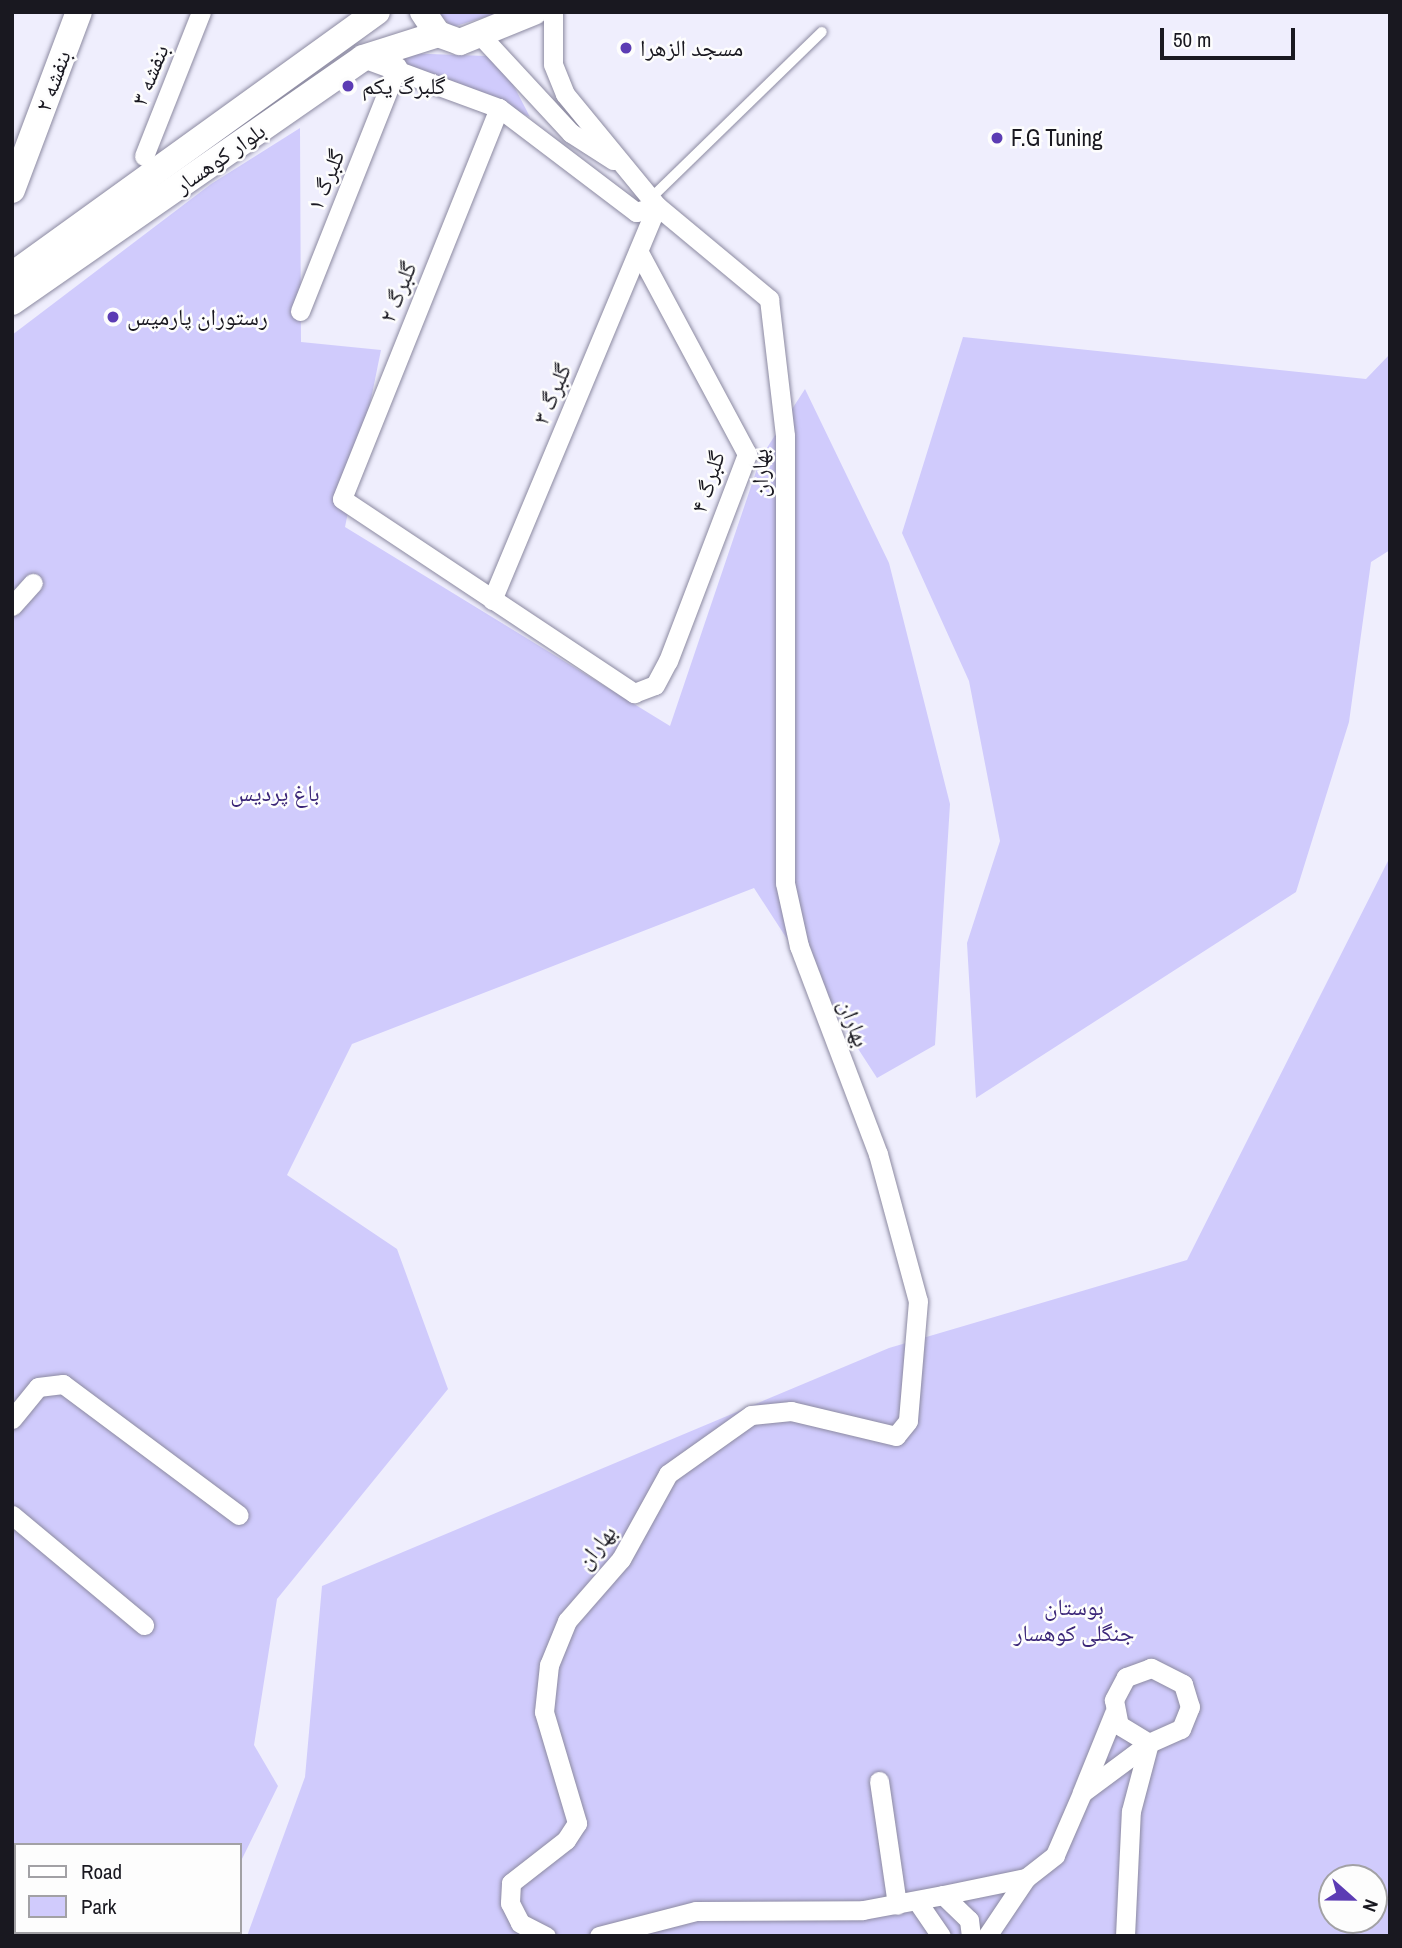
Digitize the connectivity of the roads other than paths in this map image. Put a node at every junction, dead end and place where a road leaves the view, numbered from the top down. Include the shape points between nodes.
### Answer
1 (79, 12) edge
2 (201, 12) edge
3 (361, 12) edge
4 (377, 12) edge
5 (424, 12) edge
6 (534, 12) edge
7 (553, 12) edge
8 (822, 32) dead end
9 (438, 34) junction
10 (482, 37) junction
11 (343, 38) junction
12 (363, 58) junction
13 (397, 67) junction
14 (499, 108) junction
15 (19, 152) edge
16 (144, 156) dead end
17 (629, 170) junction
18 (12, 190) edge
19 (657, 206) junction
20 (636, 212) junction
21 (638, 251) junction
22 (12, 275) edge
23 (12, 302) edge
24 (300, 311) dead end
25 (33, 583) dead end
26 (492, 600) junction
27 (12, 606) edge
28 (12, 1419) edge
29 (12, 1514) edge
30 (239, 1515) dead end
31 (144, 1625) dead end
32 (1115, 1713) junction
33 (1149, 1744) junction
34 (879, 1781) dead end
35 (1082, 1793) junction
36 (1026, 1878) junction
37 (943, 1895) junction
38 (917, 1901) junction
39 (897, 1905) junction
40 (547, 1936) edge
41 (599, 1936) edge
42 (941, 1936) edge
43 (971, 1936) edge
44 (987, 1936) edge
45 (1125, 1936) edge

1 - 15 main road, بنفشه ۲
2 - 16 street, بنفشه ۳
3 - 11 main road
4 - 11 main road, بلوار کوهسار
5 - 9 main road
6 - 10 main road
7 - 17 street via 553,64 565,94
8 - 20 lane
9 - 10 main road via 460,42
9 - 12 main road, بلوار کوهسار
10 - 17 street via 571,133
11 - 22 main road, بلوار کوهسار
12 - 13 street
12 - 23 main road, بلوار کوهسار
13 - 14 street
13 - 24 street, گلبرگ ۱
14 - 20 street
14 - 26 street, گلبرگ ۲ via 343,494 345,503
15 - 18 main road, بنفشه ۲
17 - 19 street
19 - 20 street
19 - 21 street, گلبرگ ۳
19 - 40 street, بهاران via 769,299 785,436 785,883 799,946 878,1154 915,1275 918,1360 908,1421 896,1436 791,1411 751,1415 708,1440 668,1474 621,1559 567,1621 549,1665 544,1712 578,1823 566,1840 511,1883 510,1903 520,1923
21 - 26 street, گلبرگ ۳
21 - 26 street, گلبرگ ۴ via 747,454 668,661 655,685 634,693
25 - 27 street
28 - 30 street via 38,1387 63,1384
29 - 31 street
32 - 33 street via 1127,1735
32 - 33 street via 1126,1677 1151,1668 1174,1675 1188,1695 1187,1718 1172,1737
32 - 35 street
33 - 35 street
33 - 45 street via 1131,1811
34 - 39 street
35 - 36 street via 1055,1855
36 - 37 street
36 - 44 street
37 - 38 street
37 - 43 street via 970,1920
38 - 39 street
38 - 42 street
39 - 41 street via 696,1911

